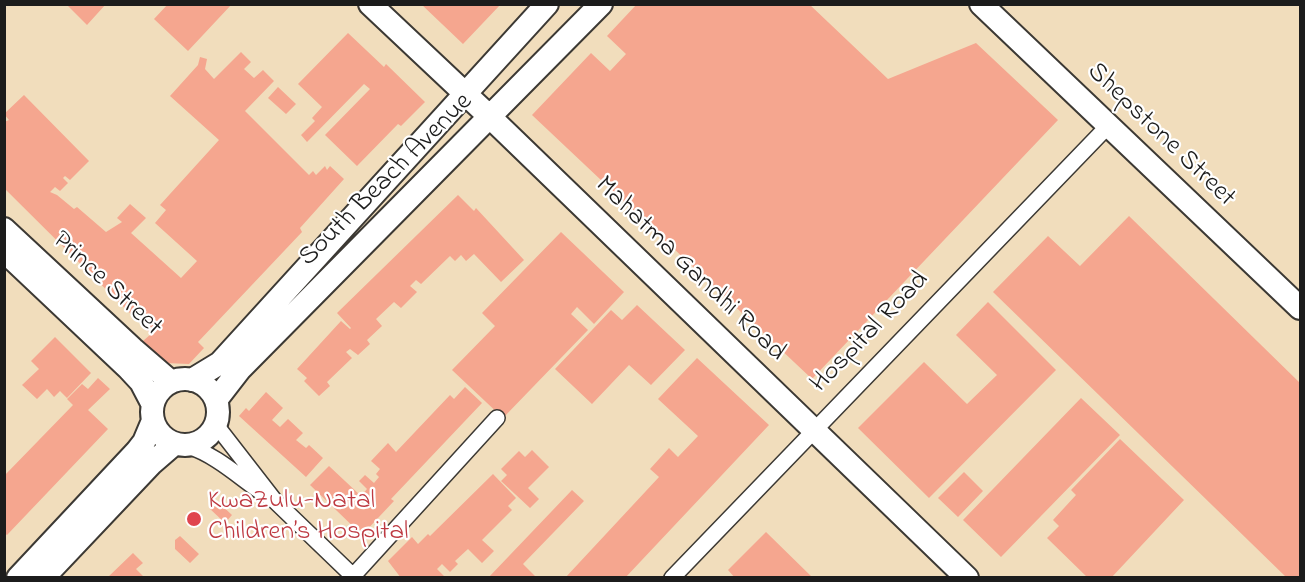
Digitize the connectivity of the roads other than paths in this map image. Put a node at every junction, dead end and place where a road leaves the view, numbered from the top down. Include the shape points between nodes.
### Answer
1 (370, 4) edge
2 (547, 4) edge
3 (981, 4) edge
4 (592, 8) edge
5 (465, 94) junction
6 (490, 117) junction
7 (1108, 126) junction
8 (4, 229) edge
9 (4, 251) edge
10 (1300, 308) edge
11 (181, 381) junction
12 (216, 400) junction
13 (152, 413) junction
14 (497, 418) dead end
15 (216, 425) junction
16 (813, 430) junction
17 (181, 445) junction
18 (275, 501) junction
19 (354, 577) edge
20 (18, 578) edge
21 (43, 578) edge
22 (672, 578) edge
23 (967, 578) edge

1 - 5 street, Mahatma Gandhi Road
2 - 5 street, South Beach Avenue
3 - 7 street, Shepstone Street
4 - 6 street, South Beach Avenue
5 - 6 street, Mahatma Gandhi Road
5 - 11 street, South Beach Avenue via 220,363
6 - 12 street, South Beach Avenue via 240,369
6 - 16 street, Mahatma Gandhi Road
7 - 10 street, Shepstone Street
7 - 16 street, Hospital Road
8 - 11 street, Prince Street via 133,349
9 - 13 street, Prince Street via 141,382
11 - 12 street via 200,382
11 - 13 street via 157,394
12 - 15 street
13 - 17 street via 164,439
13 - 20 street via 147,437 137,451
14 - 19 street
15 - 17 street via 200,442
15 - 18 street
16 - 22 street, Hospital Road
16 - 23 street, Mahatma Gandhi Road
17 - 18 street via 209,454
17 - 21 street via 151,464
18 - 19 street

